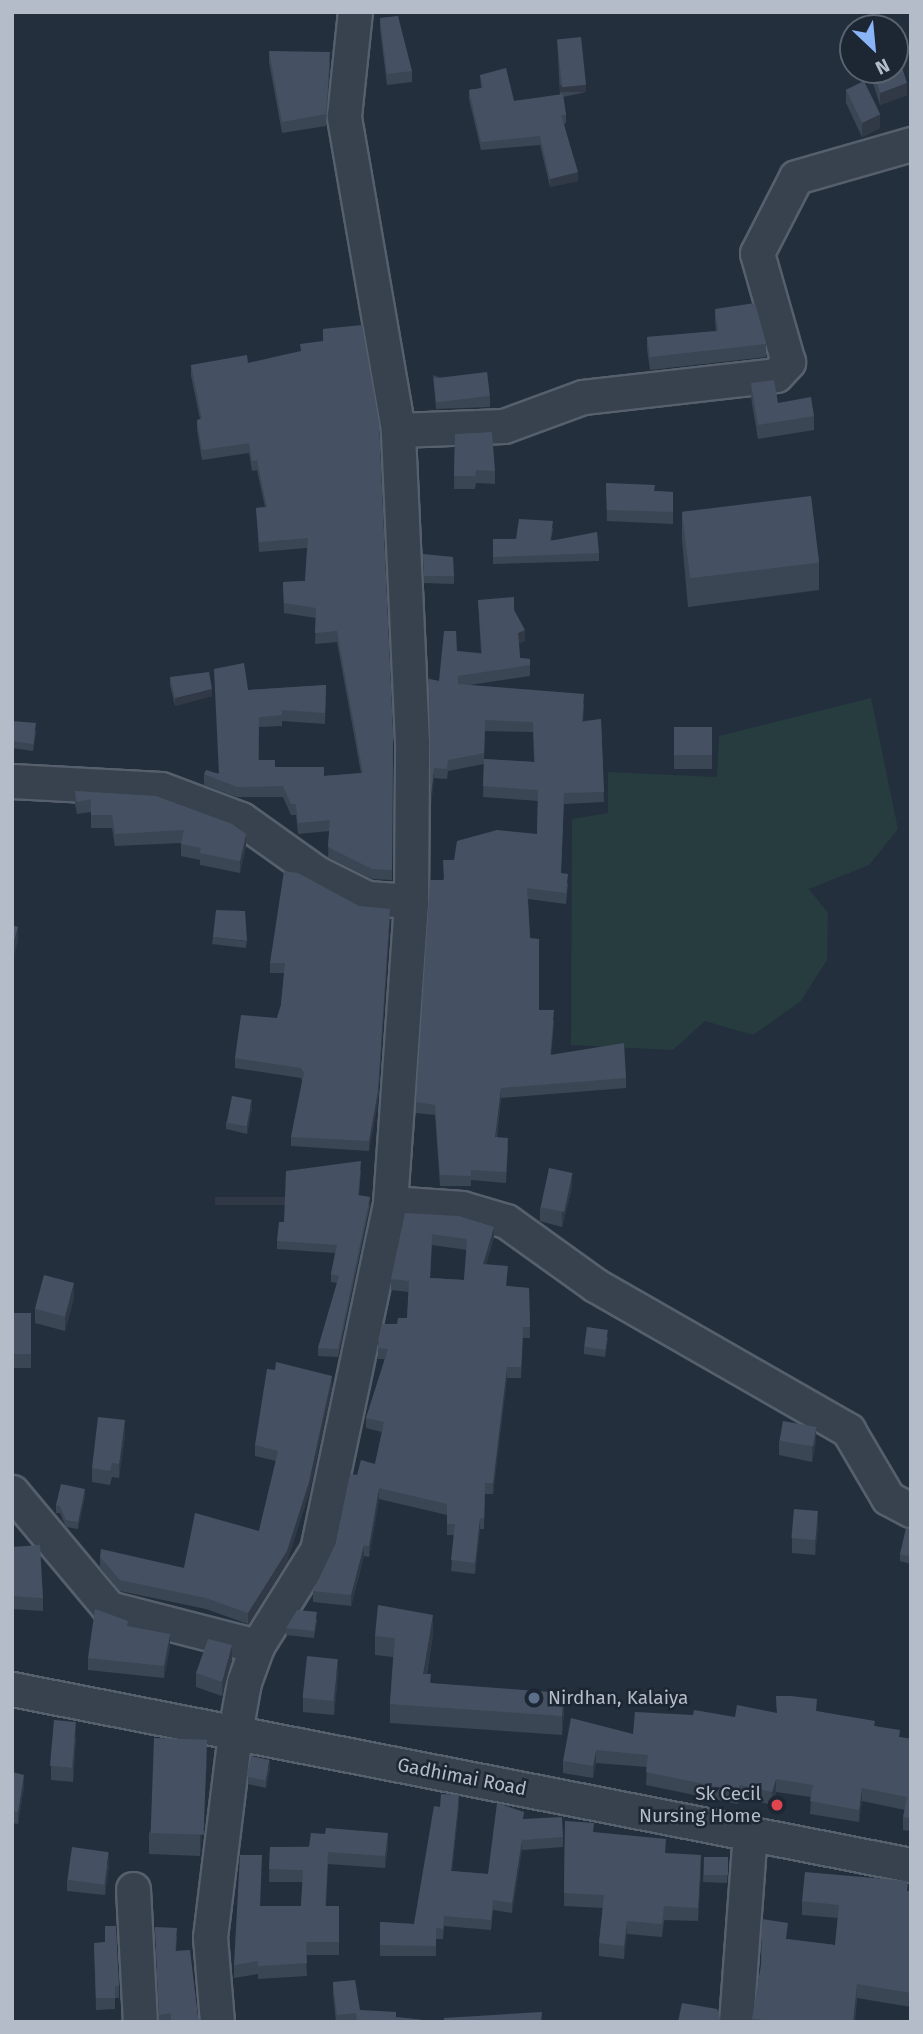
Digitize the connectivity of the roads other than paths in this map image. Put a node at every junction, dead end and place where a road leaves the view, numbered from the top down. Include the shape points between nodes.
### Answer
1 (355, 12) edge
2 (911, 144) edge
3 (398, 430) junction
4 (12, 781) edge
5 (411, 901) junction
6 (390, 1203) junction
7 (12, 1492) edge
8 (911, 1510) edge
9 (257, 1646) junction
10 (12, 1689) edge
11 (235, 1732) junction
12 (750, 1833) junction
13 (911, 1865) edge
14 (133, 1889) dead end
15 (140, 2022) edge
16 (217, 2022) edge
17 (736, 2022) edge

1 - 3 street via 344,116
2 - 3 street via 796,177 757,253 788,362 776,375 583,397 505,426
3 - 5 street via 412,742
4 - 5 street via 161,789 242,820 317,873 367,898
5 - 6 street
6 - 8 street via 462,1208 506,1221 595,1285 848,1430 888,1498
6 - 9 street via 317,1550
7 - 9 street via 109,1608
9 - 11 street via 244,1682
10 - 11 street, Gadhimai Road
11 - 12 street, Gadhimai Road
11 - 16 street via 210,1937
12 - 13 street, Gadhimai Road
12 - 17 street
14 - 15 street

